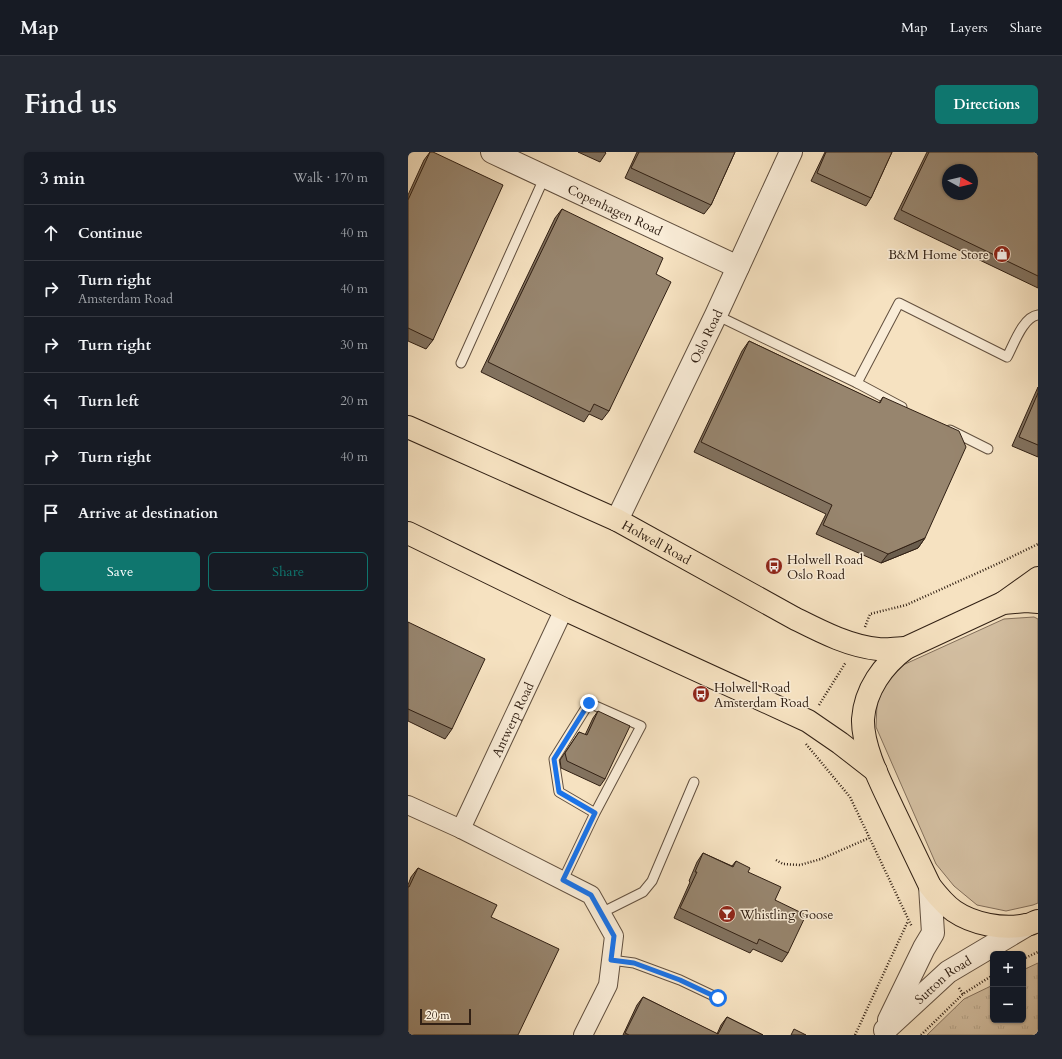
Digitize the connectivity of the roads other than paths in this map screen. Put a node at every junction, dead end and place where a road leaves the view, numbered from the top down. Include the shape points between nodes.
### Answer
1 (492, 152) edge
2 (791, 152) edge
3 (545, 176) junction
4 (738, 267) junction
5 (1038, 314) edge
6 (716, 315) junction
7 (461, 363) dead end
8 (857, 383) junction
9 (907, 409) edge
10 (941, 426) edge
11 (408, 427) edge
12 (988, 449) dead end
13 (617, 520) junction
14 (408, 533) edge
15 (1038, 578) edge
16 (1038, 602) edge
17 (1003, 603) junction
18 (564, 609) junction
19 (906, 648) junction
20 (876, 771) junction
21 (694, 782) dead end
22 (408, 805) edge
23 (595, 813) junction
24 (461, 829) junction
25 (563, 880) junction
26 (930, 886) junction
27 (601, 913) junction
28 (1033, 923) edge
29 (611, 960) junction
30 (718, 998) dead end
31 (884, 1032) edge
32 (583, 1035) edge

1 - 3 street, Copenhagen Road
2 - 4 street, Oslo Road
3 - 4 street, Copenhagen Road
3 - 7 lane
4 - 6 street, Oslo Road
5 - 8 lane via 1025,322 1007,357 899,303
6 - 8 lane
6 - 13 street, Oslo Road
8 - 9 lane
10 - 12 lane
11 - 13 highway, Holwell Road
13 - 19 highway, Holwell Road via 821,632 857,645 878,649
14 - 18 highway
15 - 17 highway
16 - 17 highway
17 - 19 highway
18 - 20 highway via 808,722
18 - 24 street, Antwerp Road
19 - 20 highway via 892,659 879,675 865,705 863,720 866,740
20 - 26 highway
21 - 27 lane via 648,888
22 - 24 street
23 - 23 lane via 559,792 554,759 589,703 641,726
23 - 25 lane
24 - 25 street
25 - 27 street via 591,895
26 - 28 highway via 954,911 968,918 1005,927
26 - 31 street, Sutton Road via 933,933
27 - 29 street via 614,936
28 - 31 street, Sutton Road via 948,972
29 - 30 lane via 634,963
29 - 32 street via 608,985

